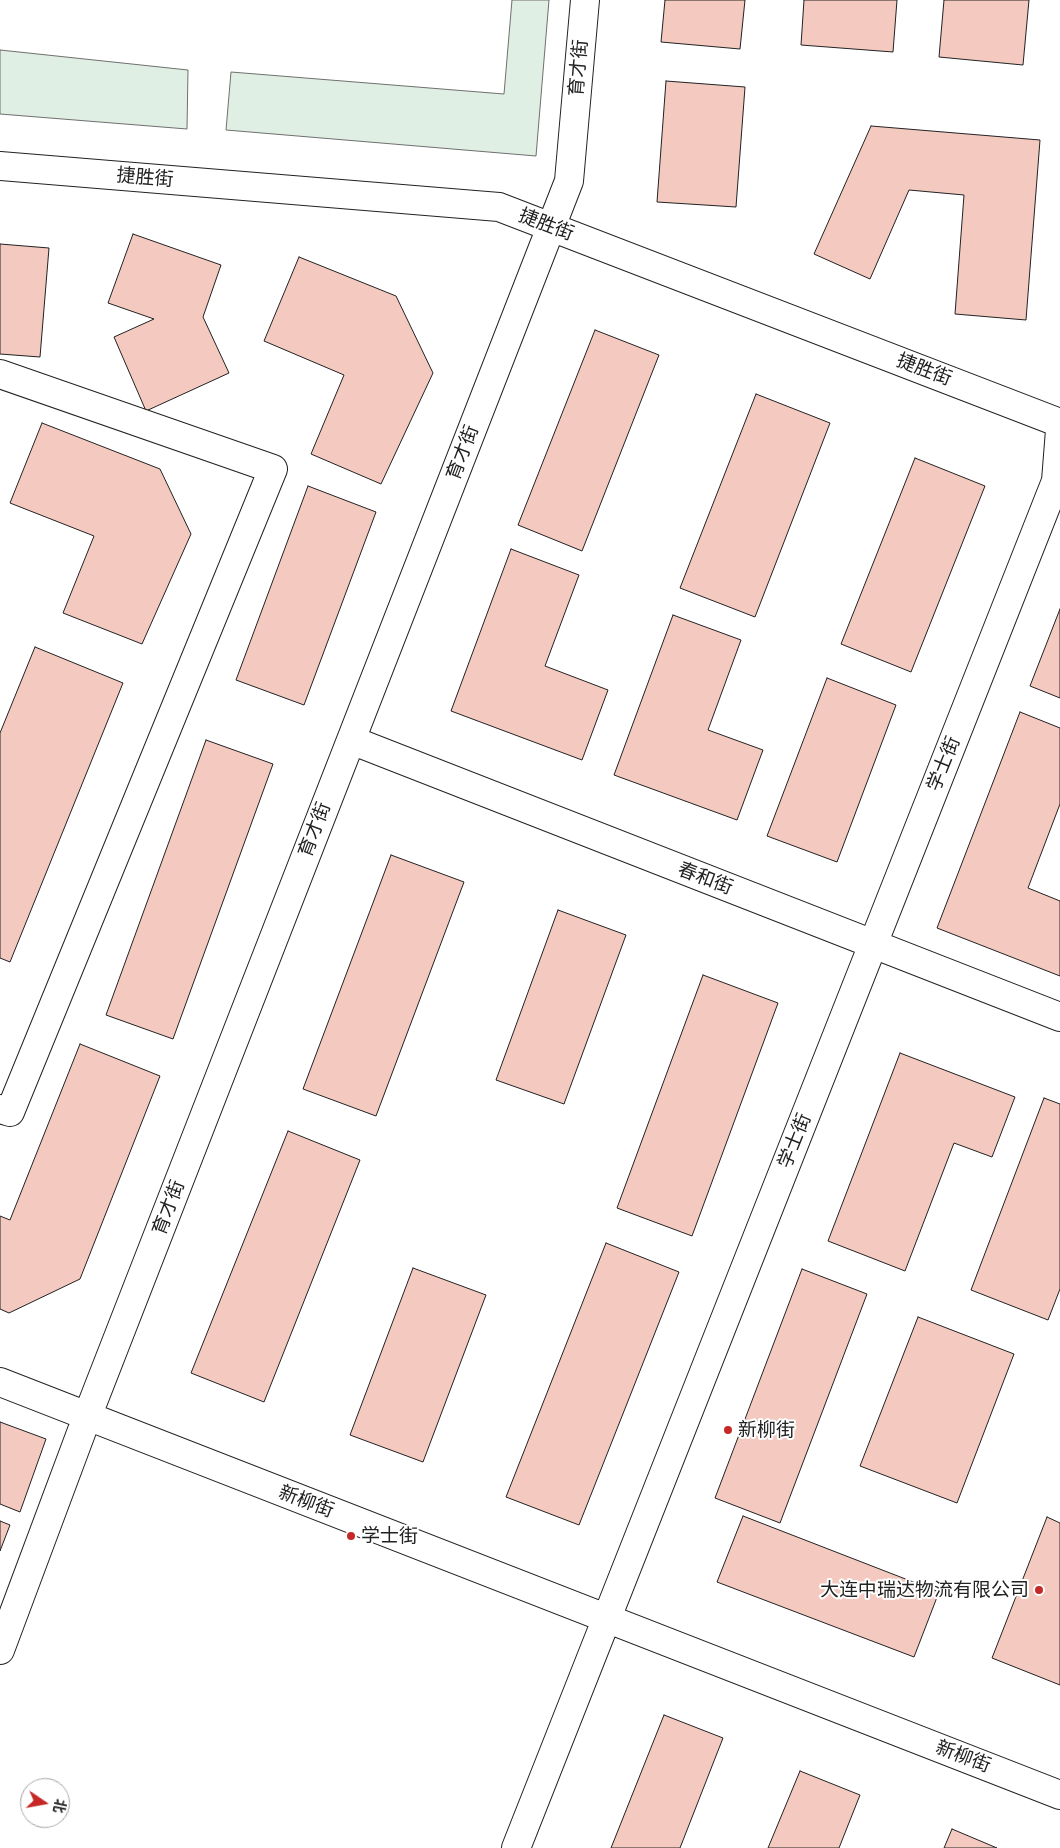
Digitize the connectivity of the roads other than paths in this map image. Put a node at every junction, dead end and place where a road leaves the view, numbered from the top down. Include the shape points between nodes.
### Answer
1 (585, 0) edge
2 (0, 166) edge
3 (551, 227) junction
4 (0, 374) edge
5 (1060, 423) edge
6 (1060, 430) edge
7 (351, 740) junction
8 (872, 944) junction
9 (1060, 1017) edge
10 (0, 1108) edge
11 (0, 1382) edge
12 (87, 1417) junction
13 (606, 1619) junction
14 (0, 1650) edge
15 (1060, 1795) edge
16 (516, 1848) edge

1 - 3 street, 育才街 via 568,181
2 - 3 street, 捷胜街 via 499,207
3 - 5 street, 捷胜街
3 - 7 street, 育才街
4 - 10 street via 272,469 10,1112
6 - 8 street, 学士街 via 1056,481
7 - 8 street, 春和街
7 - 12 street, 育才街
8 - 9 street, 春和街
8 - 13 street, 学士街
11 - 12 street, 新柳街
12 - 13 street, 新柳街
12 - 14 street, 育才街
13 - 15 street, 新柳街
13 - 16 street, 学士街

